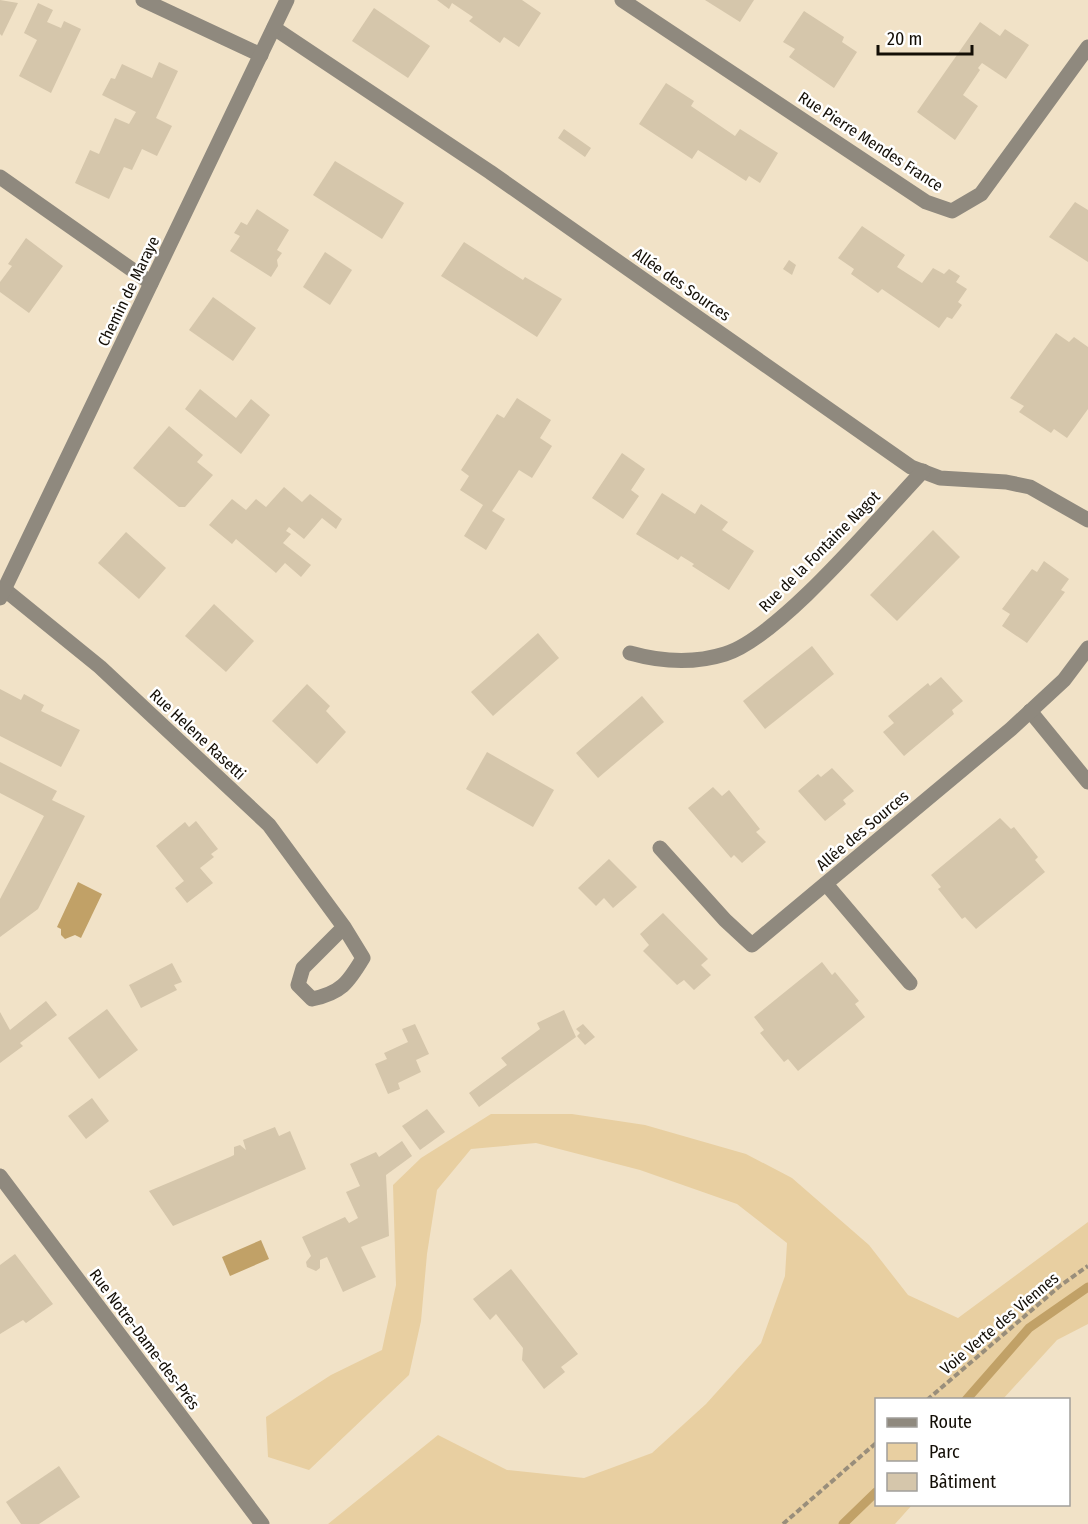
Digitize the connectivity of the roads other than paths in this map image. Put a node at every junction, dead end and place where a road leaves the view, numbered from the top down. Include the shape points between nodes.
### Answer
1 (143, 0) edge
2 (287, 0) edge
3 (622, 0) edge
4 (274, 28) junction
5 (1088, 47) edge
6 (261, 55) junction
7 (0, 177) edge
8 (151, 283) junction
9 (923, 471) junction
10 (1088, 520) edge
11 (2, 594) edge
12 (1088, 648) edge
13 (630, 653) dead end
14 (1030, 711) junction
15 (1088, 782) edge
16 (660, 848) dead end
17 (826, 884) junction
18 (344, 927) junction
19 (910, 983) dead end
20 (0, 1176) edge
21 (259, 1523) edge

1 - 6 street
2 - 4 street, Chemin de Maraye
3 - 5 street, Rue Pierre Mendes France via 926,202 952,211 981,194
4 - 6 street, Chemin de Maraye
4 - 9 street, Allée des Sources
6 - 8 street, Chemin de Maraye
7 - 8 street
8 - 11 street, Chemin de Maraye
9 - 10 street, Allée des Sources via 940,478 1030,487
9 - 13 street, Rue de la Fontaine Nagot via 802,598 763,632 727,654 694,661 658,661
11 - 18 street, Rue Helene Rasetti via 100,667 269,825
12 - 14 street, Allée des Sources via 1064,680
14 - 15 street
14 - 17 street, Allée des Sources
16 - 17 street, Allée des Sources via 752,945
17 - 19 street
18 - 18 street, Rue Helene Rasetti via 363,958 350,981 331,995 312,999 298,985 303,968
20 - 21 street, Rue Notre-Dame-des-Prés

